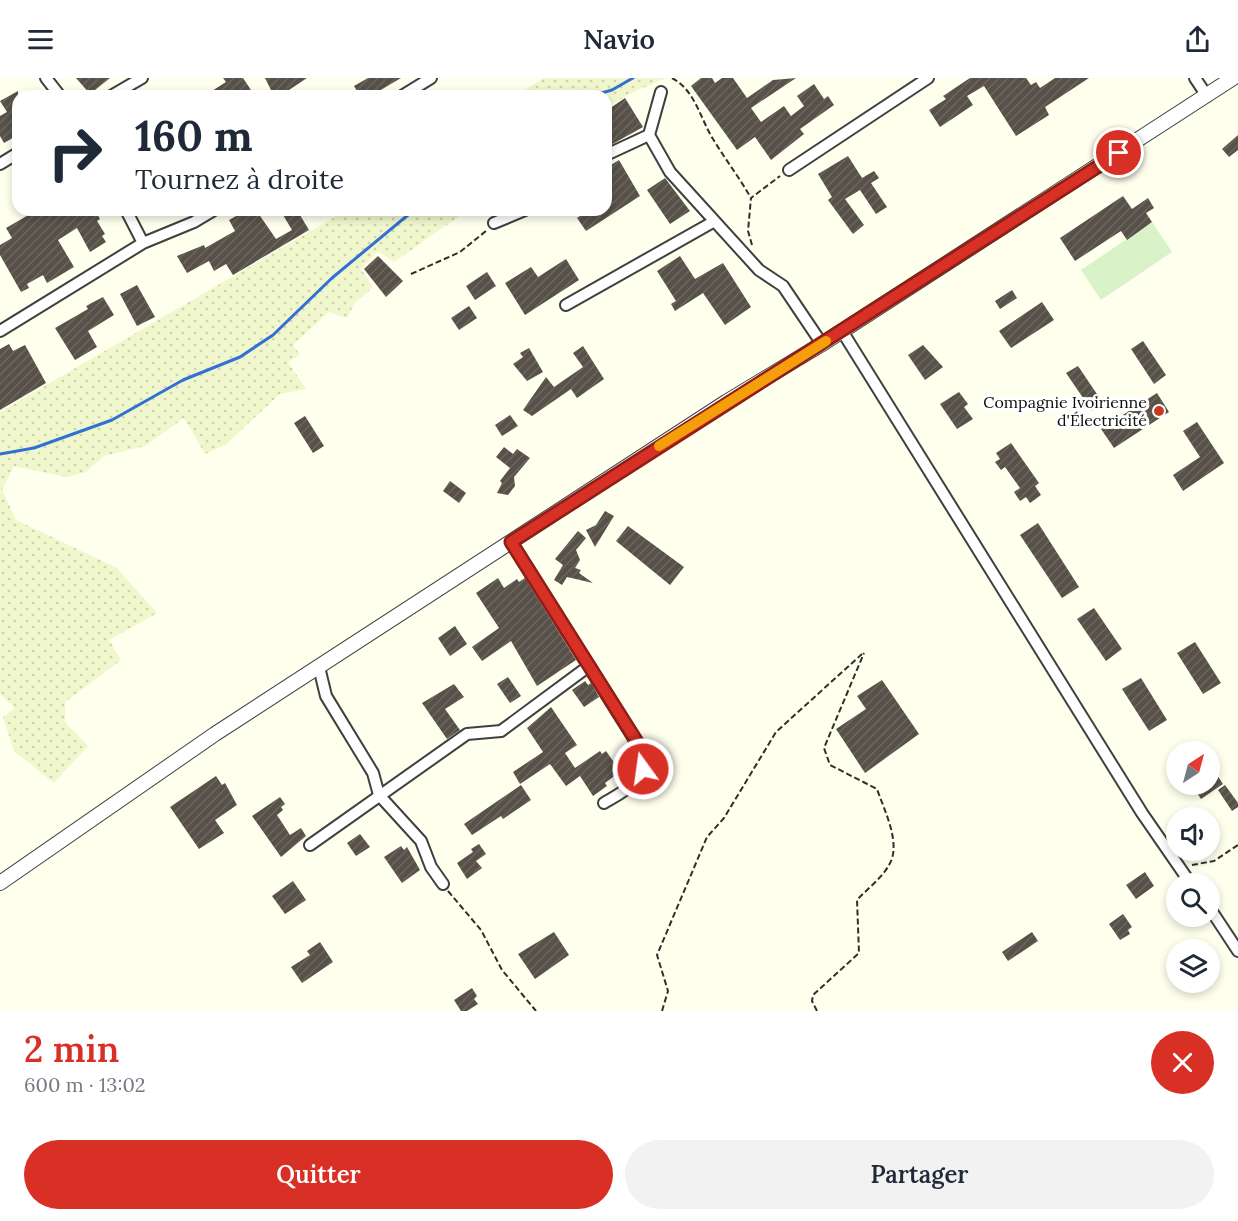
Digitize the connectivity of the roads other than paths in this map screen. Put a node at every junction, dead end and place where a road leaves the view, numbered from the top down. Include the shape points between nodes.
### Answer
1 (46, 78) edge
2 (142, 78) edge
3 (431, 78) edge
4 (928, 78) edge
5 (1195, 78) edge
6 (1233, 78) edge
7 (55, 90) edge
8 (121, 90) edge
9 (412, 90) edge
10 (661, 92) dead end
11 (1207, 96) junction
12 (649, 135) junction
13 (612, 153) edge
14 (789, 170) road end
15 (129, 216) edge
16 (204, 216) edge
17 (511, 216) edge
18 (713, 222) junction
19 (494, 223) road end
20 (143, 243) junction
21 (566, 306) dead end
22 (0, 331) edge
23 (842, 331) junction
24 (822, 344) junction
25 (511, 542) junction
26 (589, 666) junction
27 (319, 667) junction
28 (379, 795) junction
29 (604, 803) dead end
30 (310, 845) dead end
31 (1183, 873) edge
32 (0, 883) edge
33 (443, 884) road end
34 (1220, 924) edge
35 (1238, 951) edge

1 - 7 street
2 - 8 street
3 - 9 street
4 - 14 street
5 - 11 street
6 - 11 street
10 - 12 street
11 - 23 street
12 - 13 street
12 - 18 street via 670,172
15 - 20 street
16 - 20 street
17 - 19 street
18 - 21 street
18 - 24 street via 759,270 783,286
20 - 22 street
23 - 24 street
23 - 31 street
24 - 25 street
25 - 26 street
25 - 27 street
26 - 28 street via 501,731 466,734
26 - 29 street via 644,753 643,769 635,783
27 - 28 street via 327,696 373,773
27 - 32 street
28 - 30 street
28 - 33 street via 422,841 431,867
34 - 35 street

